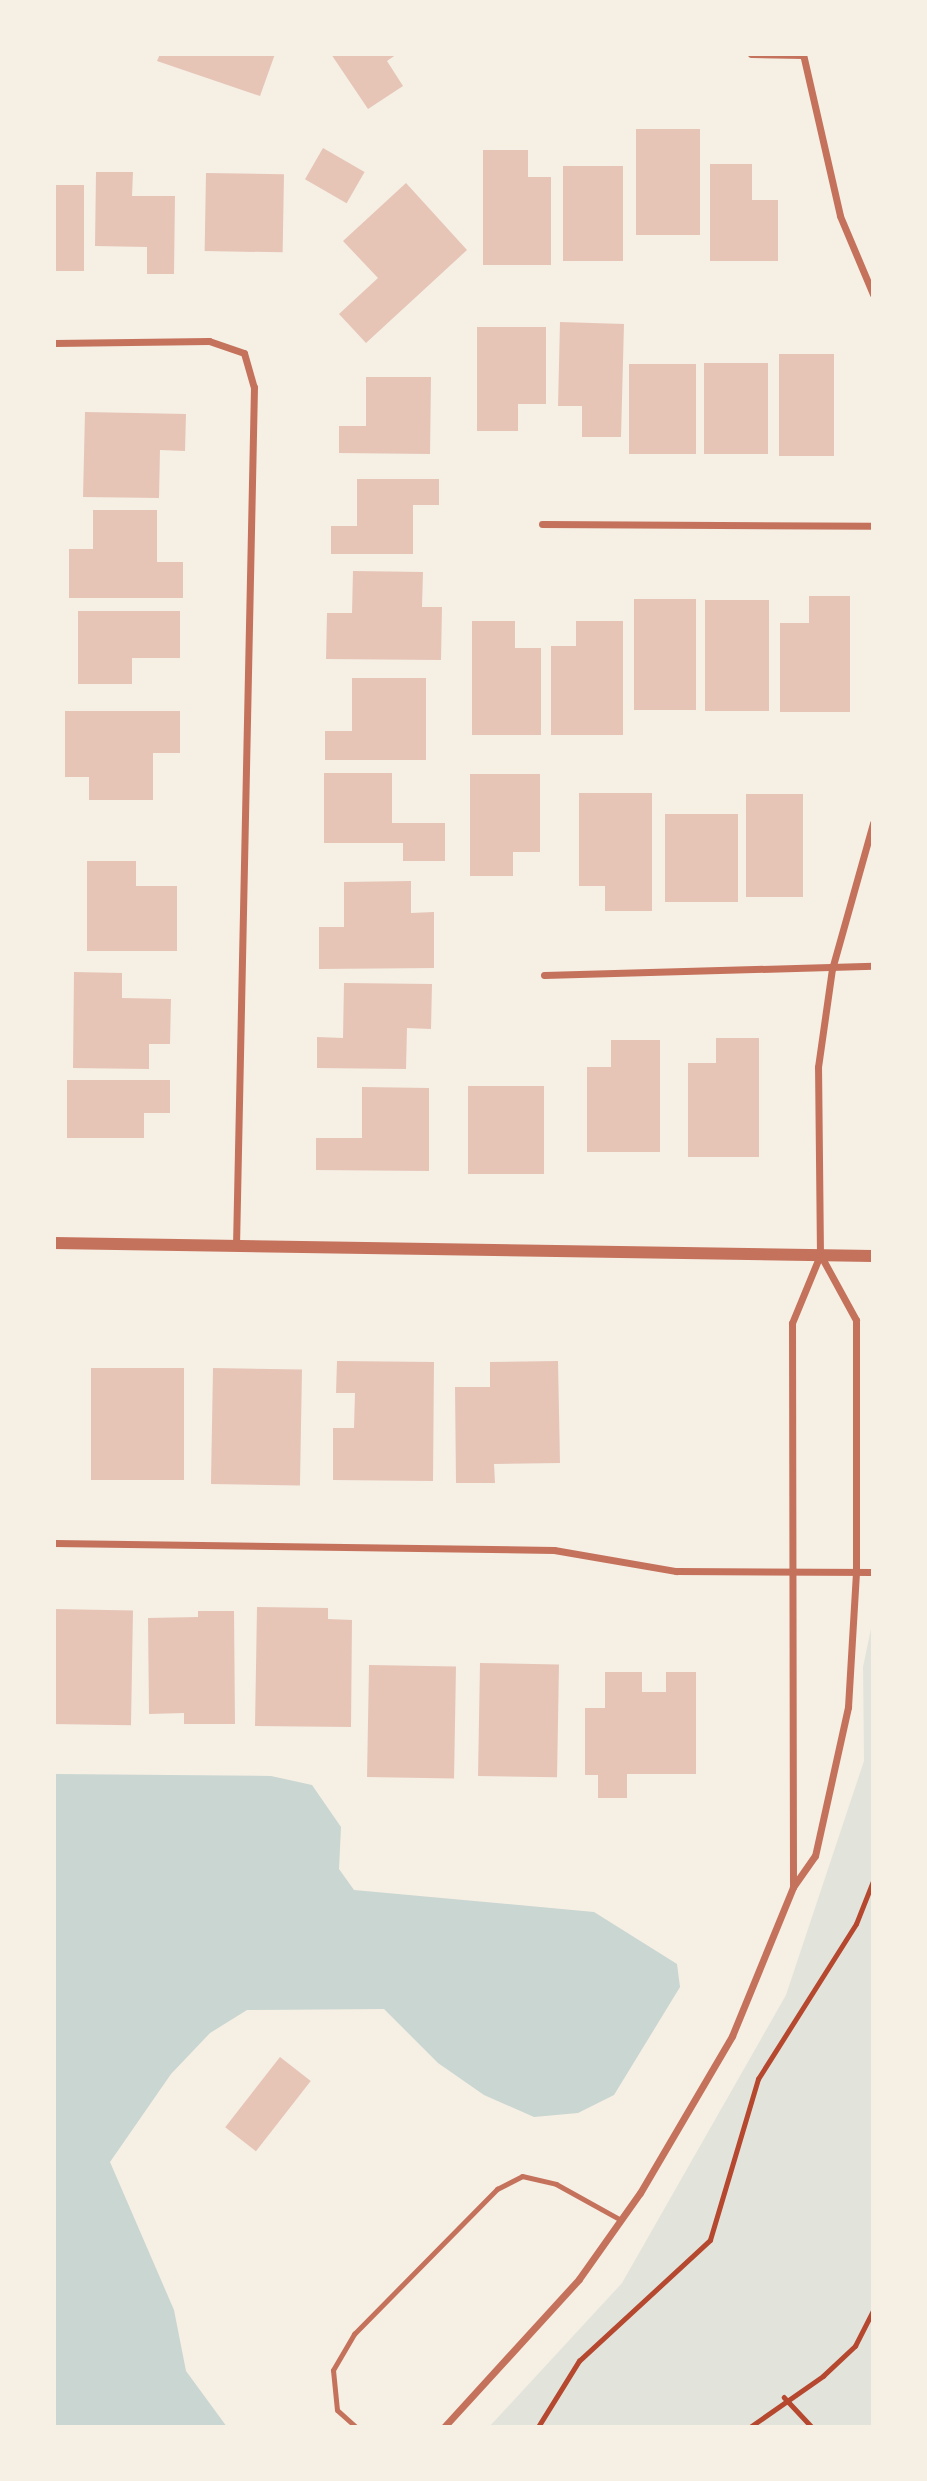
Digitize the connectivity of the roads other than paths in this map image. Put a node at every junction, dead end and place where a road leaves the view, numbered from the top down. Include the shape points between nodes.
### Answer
1 (751, 54) edge
2 (803, 55) edge
3 (873, 294) edge
4 (54, 343) edge
5 (542, 524) dead end
6 (873, 526) edge
7 (873, 823) edge
8 (873, 966) edge
9 (832, 969) junction
10 (544, 975) dead end
11 (54, 1243) edge
12 (236, 1245) junction
13 (820, 1255) junction
14 (873, 1256) edge
15 (54, 1544) edge
16 (790, 1572) junction
17 (856, 1572) junction
18 (873, 1572) edge
19 (793, 1886) junction
20 (621, 2220) junction
21 (356, 2427) edge
22 (444, 2427) edge

1 - 2 street
2 - 3 street via 829,180
4 - 12 street via 209,341 244,353 254,387
5 - 6 street
7 - 9 street
8 - 9 street
9 - 10 street
9 - 13 street via 818,1067
11 - 12 street
12 - 13 street
13 - 14 street
13 - 16 street via 792,1323
13 - 17 street via 856,1320
15 - 16 street via 554,1550 676,1571
16 - 17 street
16 - 19 street
17 - 18 street
17 - 19 street via 848,1707 832,1798 815,1856
19 - 20 street via 732,2036
20 - 21 lane via 556,2184 522,2176 497,2189 354,2334 333,2370 337,2410
20 - 22 street via 579,2279

